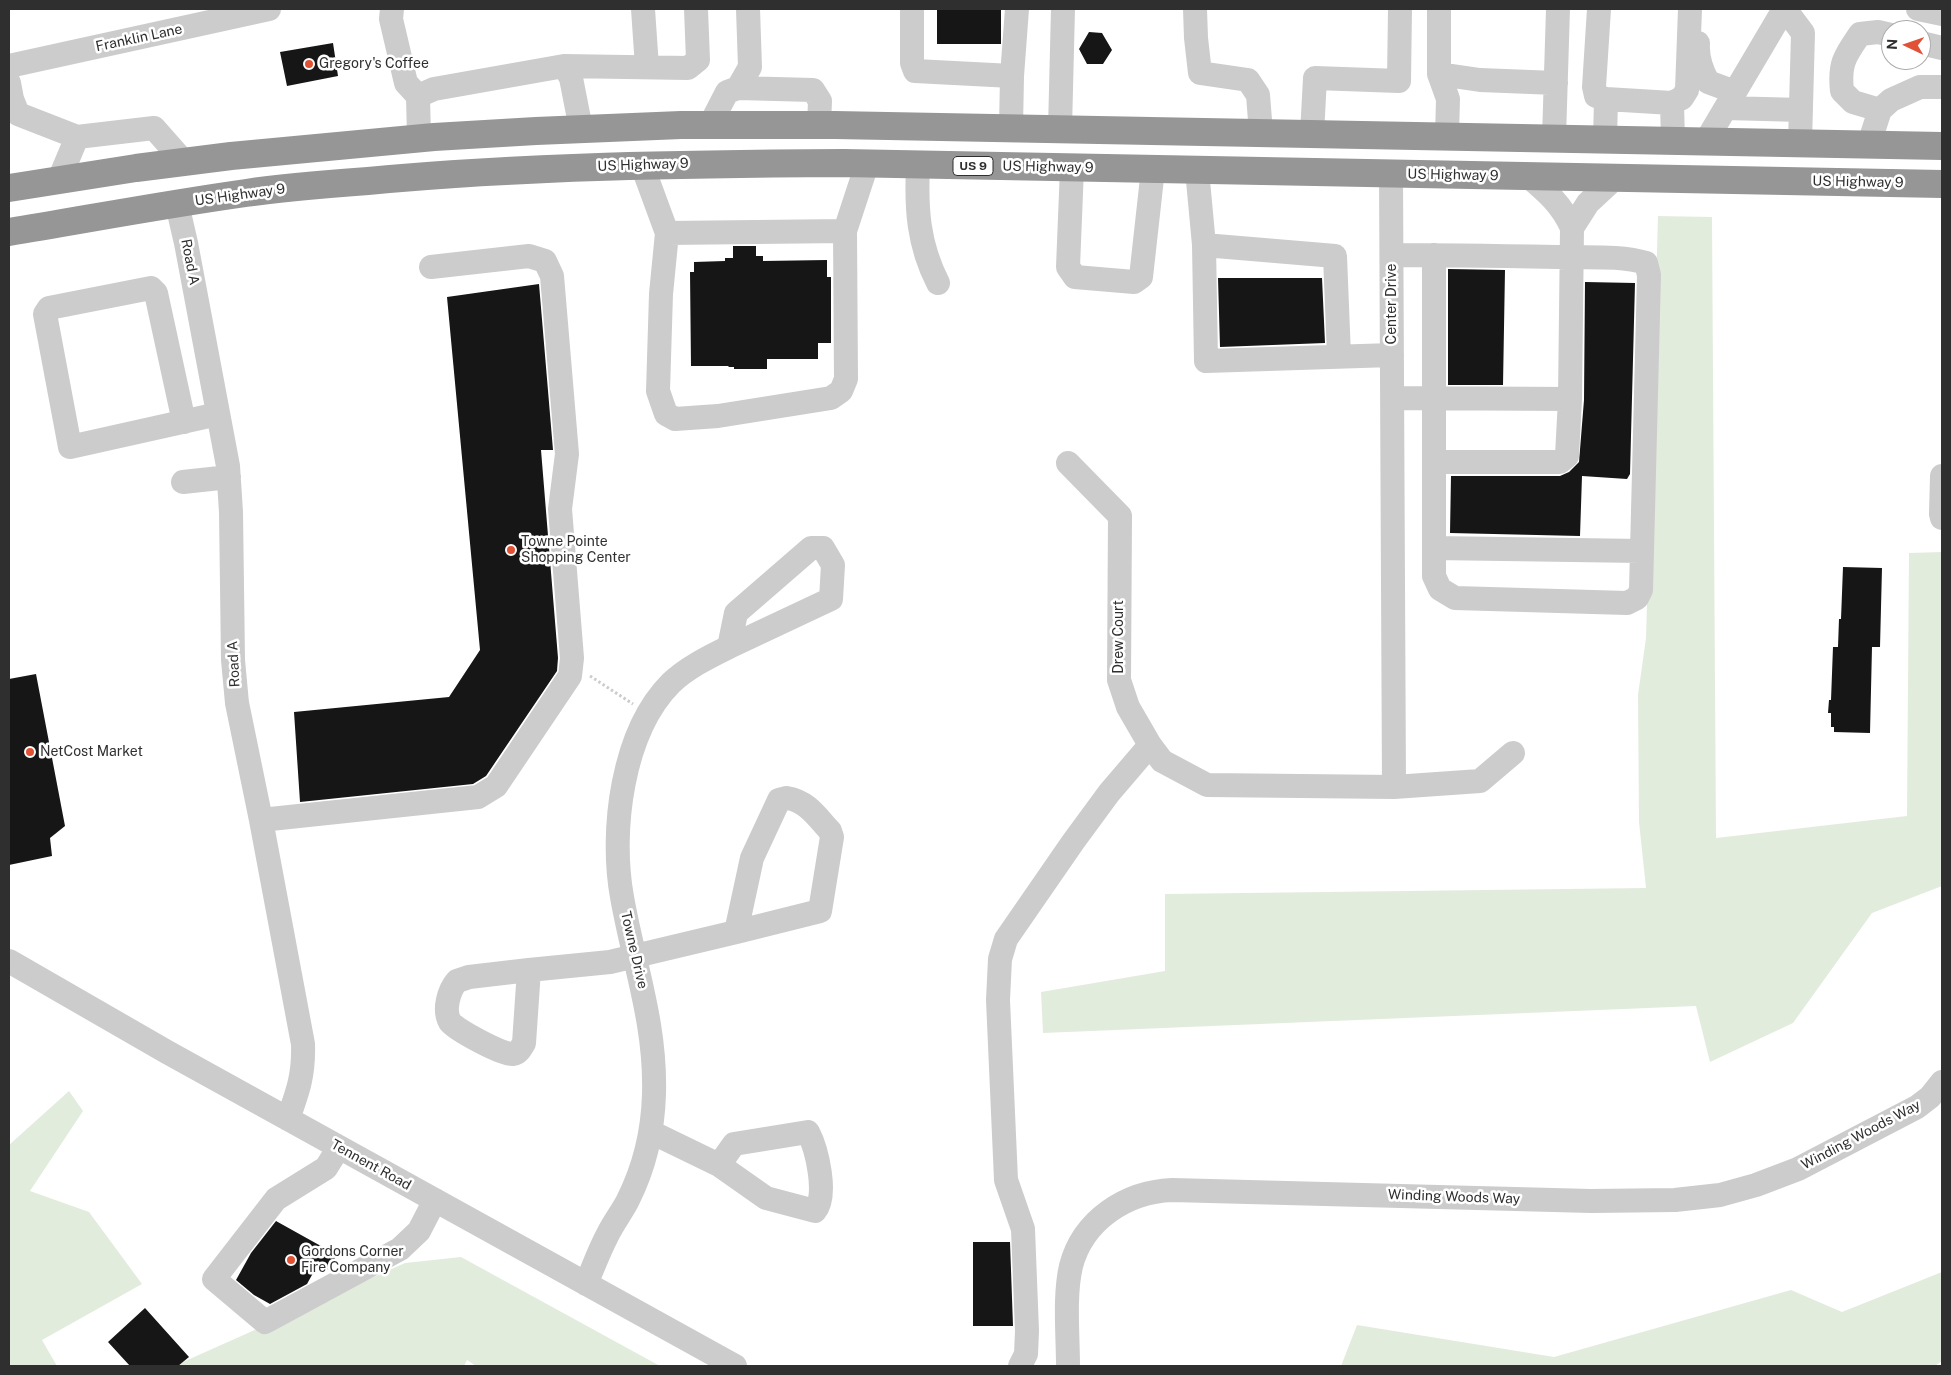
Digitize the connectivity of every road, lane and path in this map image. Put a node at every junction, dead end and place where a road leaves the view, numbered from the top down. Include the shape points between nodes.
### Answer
1 (269, 9) edge
2 (392, 9) edge
3 (643, 9) edge
4 (696, 9) edge
5 (748, 9) edge
6 (912, 9) edge
7 (1017, 9) edge
8 (1063, 9) edge
9 (1196, 9) edge
10 (1400, 9) edge
11 (1438, 9) edge
12 (1558, 9) edge
13 (1599, 9) edge
14 (1690, 9) edge
15 (1702, 9) edge
16 (1784, 9) edge
17 (1918, 9) edge
18 (1942, 14) edge
19 (1881, 33) edge
20 (9, 66) edge
21 (564, 66) junction
22 (647, 67) junction
23 (1439, 74) junction
24 (1012, 76) junction
25 (9, 83) edge
26 (1556, 83) junction
27 (1942, 87) edge
28 (738, 88) junction
29 (418, 96) junction
30 (1606, 99) junction
31 (1730, 100) junction
32 (1672, 103) junction
33 (1801, 110) junction
34 (1880, 110) junction
35 (710, 125) junction
36 (819, 125) junction
37 (1010, 128) junction
38 (581, 129) junction
39 (1060, 129) junction
40 (1261, 133) junction
41 (1312, 134) junction
42 (1447, 136) junction
43 (77, 137) junction
44 (419, 138) junction
45 (1554, 138) junction
46 (1605, 140) junction
47 (1673, 141) junction
48 (1706, 141) junction
49 (1800, 143) junction
50 (1869, 144) junction
51 (1942, 146) edge
52 (184, 162) junction
53 (867, 164) junction
54 (642, 165) junction
55 (918, 165) junction
56 (1072, 168) junction
57 (1153, 169) junction
58 (1198, 170) junction
59 (1392, 174) junction
60 (1528, 176) junction
61 (1615, 178) junction
62 (59, 180) junction
63 (1942, 184) edge
64 (9, 188) edge
65 (176, 204) junction
66 (1572, 228) junction
67 (845, 231) junction
68 (9, 232) edge
69 (667, 233) junction
70 (1204, 245) junction
71 (1392, 255) junction
72 (1434, 255) junction
73 (1571, 257) junction
74 (431, 268) dead end
75 (938, 283) dead end
76 (1392, 354) junction
77 (1339, 356) junction
78 (1393, 398) junction
79 (1434, 398) junction
80 (1570, 399) junction
81 (218, 414) junction
82 (184, 422) junction
83 (1434, 462) junction
84 (1068, 464) dead end
85 (1942, 476) edge
86 (229, 477) junction
87 (183, 482) dead end
88 (1942, 518) edge
89 (1434, 548) junction
90 (1642, 551) junction
91 (729, 647) junction
92 (571, 663) junction
93 (648, 714) junction
94 (1150, 745) junction
95 (1513, 753) dead end
96 (1394, 787) junction
97 (261, 820) junction
98 (736, 932) junction
99 (635, 956) junction
100 (9, 962) edge
101 (529, 970) dead end
102 (1942, 1082) edge
103 (288, 1119) junction
104 (651, 1132) junction
105 (339, 1148) junction
106 (719, 1165) dead end
107 (435, 1200) junction
108 (586, 1284) junction
109 (736, 1366) edge
110 (1020, 1366) edge
111 (1068, 1366) edge

1 - 20 street, Franklin Lane
2 - 29 street via 391,19 406,83
3 - 22 street
4 - 22 street via 698,60 688,68
5 - 28 street via 750,67
6 - 24 street via 912,63 915,71
7 - 24 street
8 - 39 street
9 - 40 street via 1200,73 1248,80 1258,95
10 - 41 street via 1399,81 1316,78
11 - 23 street
12 - 26 street
13 - 30 street via 1594,87 1596,96
14 - 32 street via 1687,90 1682,98
15 - 31 street via 1698,52 1701,68 1708,82
16 - 31 street
16 - 33 street via 1803,33
17 - 18 street
19 - 34 street via 1860,34 1845,56 1840,74 1842,91 1853,102
21 - 22 street
21 - 29 street via 434,88
21 - 38 street via 571,78
23 - 26 street via 1480,80
23 - 42 street via 1448,99
24 - 37 street
25 - 43 street via 18,114
26 - 45 street
27 - 34 street via 1920,88 1891,100
28 - 35 street via 727,92
28 - 36 street via 813,90 820,101
29 - 44 street
30 - 32 street
30 - 46 street
31 - 33 street
31 - 48 street
32 - 47 street
33 - 49 street
34 - 50 street
35 - 36 highway
35 - 38 highway
36 - 37 highway
37 - 39 highway
38 - 44 highway
39 - 40 highway
40 - 41 highway
41 - 42 highway
42 - 45 highway
43 - 52 street via 154,128
43 - 62 street
44 - 52 highway
45 - 46 highway
46 - 47 highway
47 - 48 highway
48 - 49 highway
49 - 50 highway
50 - 51 highway
52 - 62 highway
53 - 54 highway, US Highway 9 / US 9
53 - 55 highway, US Highway 9 / US 9
53 - 67 street
54 - 65 highway, US Highway 9 / US 9 via 418,176 246,193
54 - 69 street
55 - 56 highway, US Highway 9 / US 9
55 - 75 street via 917,214 928,264
56 - 57 highway, US Highway 9 / US 9
56 - 57 street via 1068,266 1075,277 1134,282 1141,277
57 - 58 highway, US Highway 9 / US 9
58 - 59 highway, US Highway 9 / US 9
58 - 70 street
59 - 60 highway, US Highway 9 / US 9
59 - 71 street, Center Drive
60 - 61 highway, US Highway 9 / US 9
60 - 66 street via 1552,196
61 - 63 highway, US Highway 9 / US 9
61 - 66 street via 1588,203
62 - 64 highway
65 - 68 highway, US Highway 9 / US 9
65 - 81 street, Road A
66 - 73 street
67 - 69 street
67 - 69 street via 846,379 841,391 831,398 718,416 675,419 666,414 658,391 661,294
70 - 77 street via 1335,256
70 - 77 street via 1206,361
71 - 72 street
71 - 76 street, Center Drive
72 - 73 street
72 - 79 street
73 - 80 street
73 - 90 street via 1635,260 1646,264 1649,275
74 - 92 street via 529,256 544,261 552,276 567,454 560,509
76 - 77 street
76 - 78 street, Center Drive
78 - 79 street
78 - 96 street, Center Drive
79 - 80 street
79 - 83 street
80 - 83 street via 1567,456 1560,462
81 - 82 street
81 - 86 street, Road A
82 - 82 street via 70,446 45,314 49,308 151,288 156,292
83 - 89 street
84 - 94 street, Drew Court via 1120,516 1119,680 1128,708
85 - 88 street
86 - 87 street
86 - 97 street, Road A via 237,703
89 - 90 street
89 - 90 street via 1434,576 1440,589 1455,598 1627,603 1637,598 1641,590
91 - 91 street, Towne Drive via 736,613 811,548 823,548 833,566 832,599
91 - 93 street, Towne Drive via 682,673
92 - 93 path
92 - 97 street via 570,676 496,786 478,797
93 - 99 street, Towne Drive via 629,763 618,844 622,896
94 - 96 street, Drew Court via 1162,761 1207,785
94 - 110 street via 1073,842 1006,939 1000,959 998,1000 1006,1180 1023,1229 1027,1331 1026,1354
95 - 96 street, Drew Court via 1480,781
97 - 103 street, Road A via 303,1044 301,1082
98 - 98 street via 752,858 779,800 797,800 805,804 832,836 820,911
98 - 99 street
99 - 101 street via 610,962
99 - 104 street, Towne Drive via 654,1058
100 - 103 street, Tennent Road
102 - 111 street, Winding Woods Way via 1930,1097 1917,1106 1798,1169 1720,1195 1675,1200 1591,1201 1172,1190 1133,1197 1104,1214 1090,1229 1071,1266
103 - 105 street, Tennent Road
104 - 106 street
104 - 108 street, Towne Drive via 628,1200 606,1237
105 - 107 street, Tennent Road
105 - 107 street via 326,1168 276,1199 214,1279 265,1322 400,1249 419,1231
107 - 108 street, Tennent Road
108 - 109 street, Tennent Road

